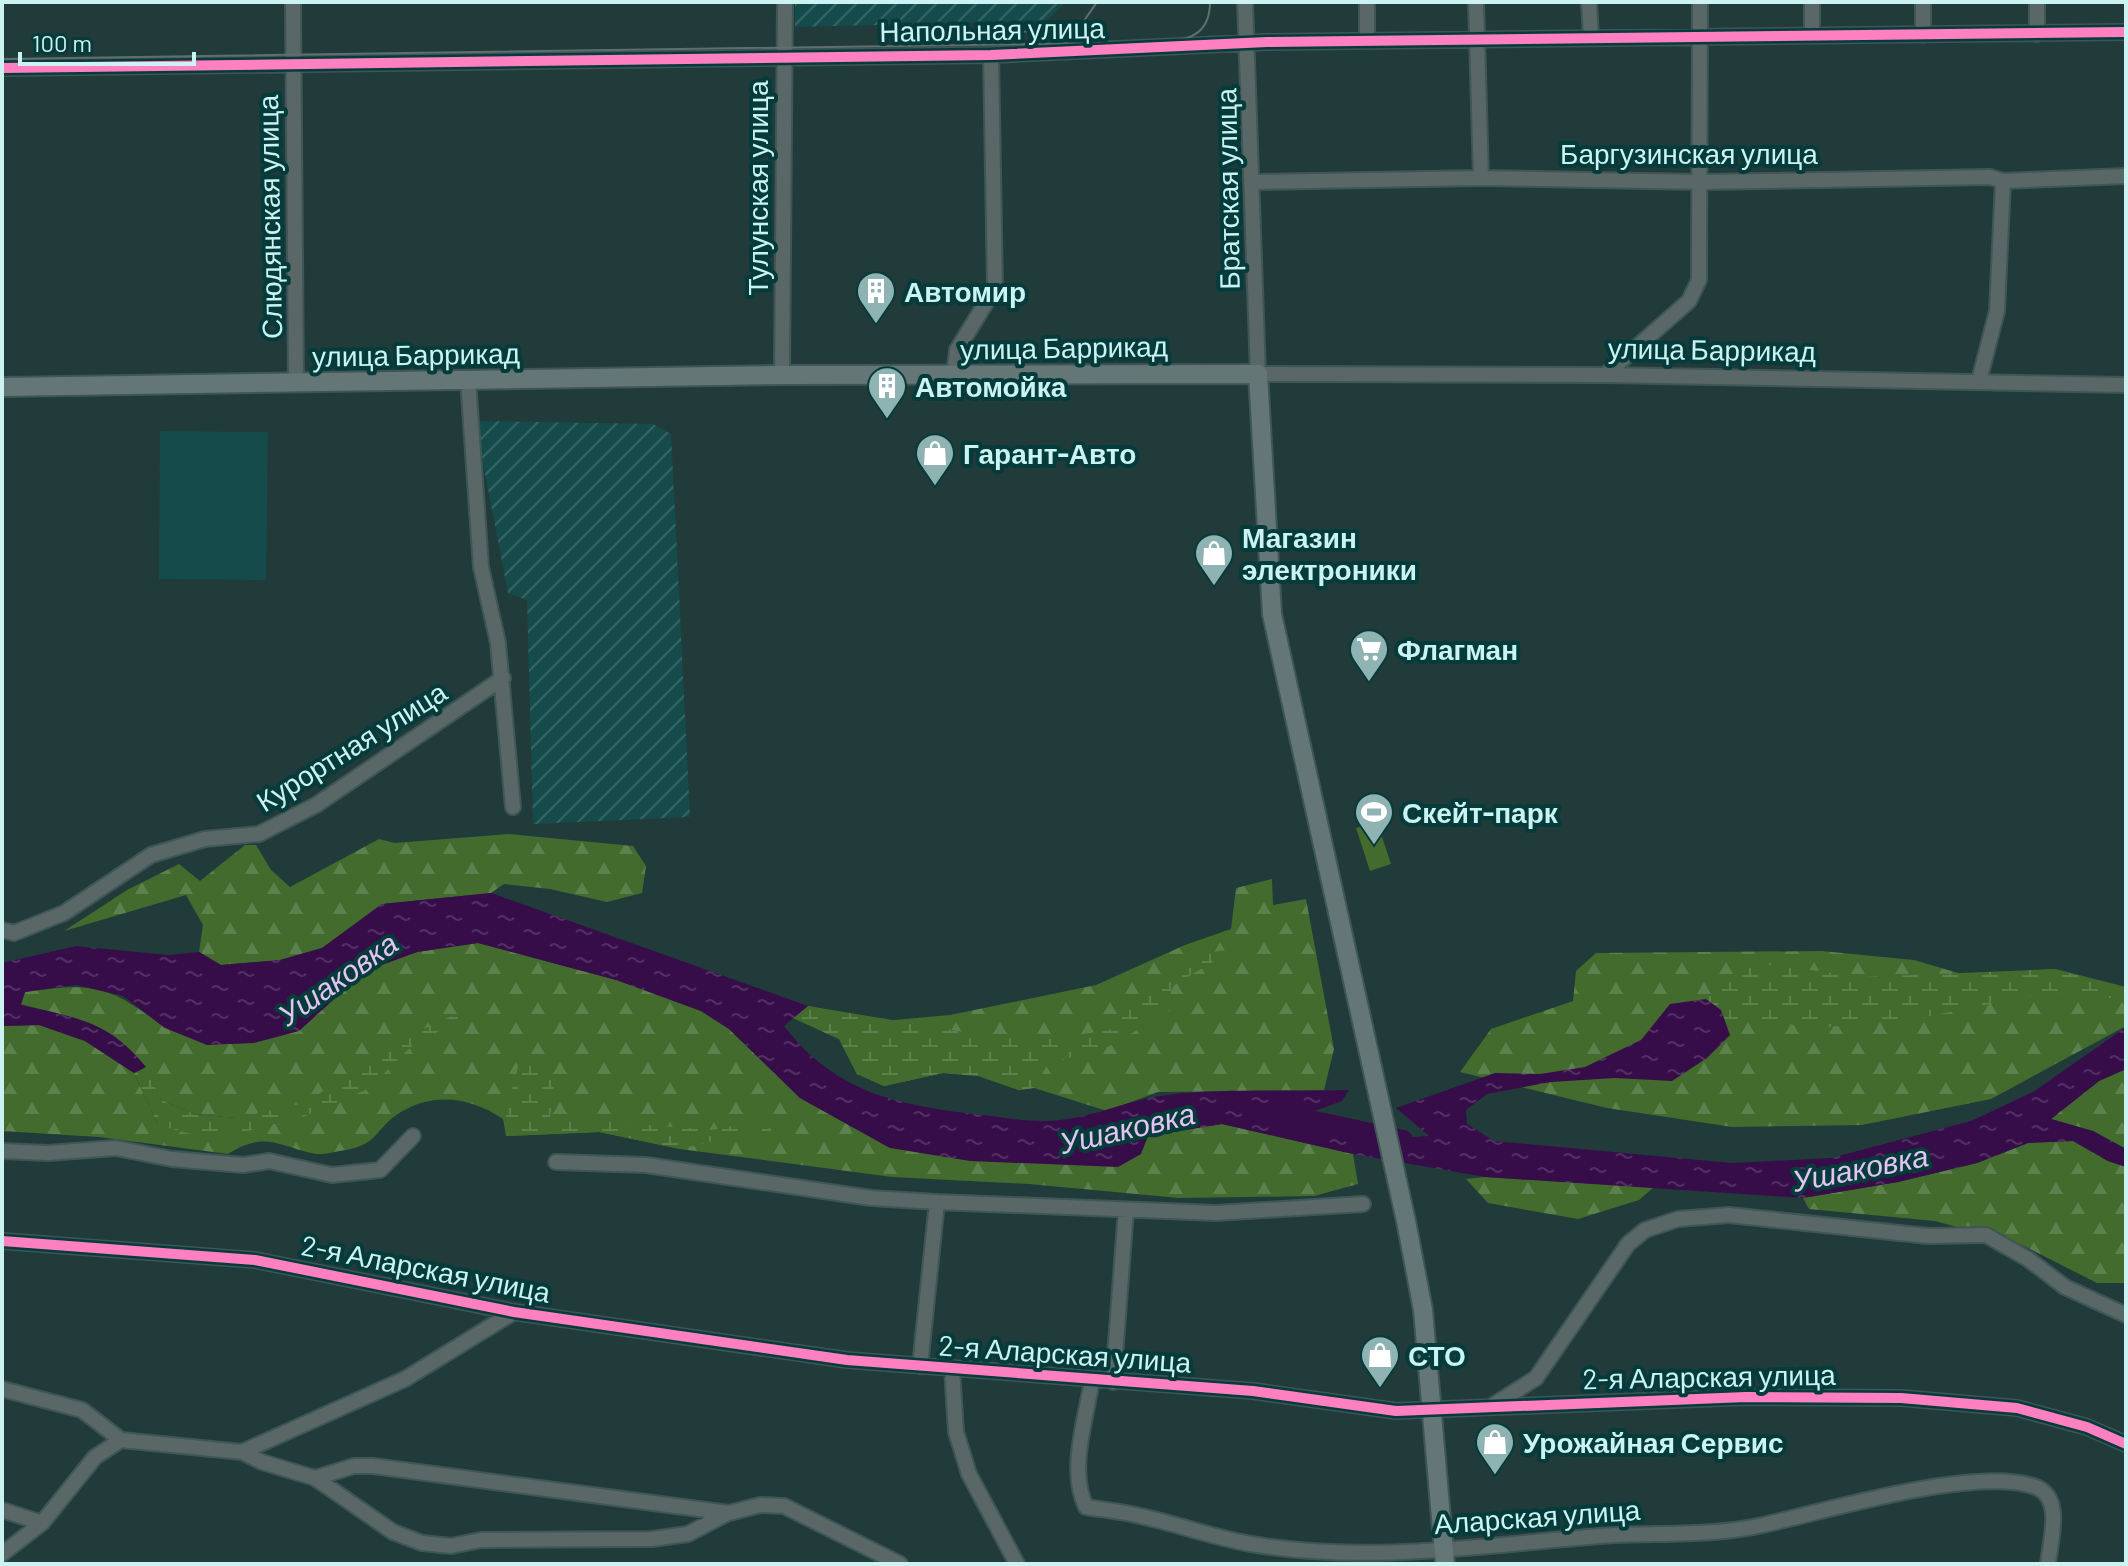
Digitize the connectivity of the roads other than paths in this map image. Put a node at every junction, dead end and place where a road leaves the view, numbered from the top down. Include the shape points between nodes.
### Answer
1 (293, 2) edge
2 (785, 2) edge
3 (1245, 2) edge
4 (1367, 2) edge
5 (1476, 2) edge
6 (1589, 2) edge
7 (1700, 2) edge
8 (1812, 2) edge
9 (1923, 2) edge
10 (2037, 2) edge
11 (2126, 32) edge
12 (2037, 34) junction
13 (1923, 35) junction
14 (1812, 36) junction
15 (1700, 37) junction
16 (1591, 38) junction
17 (1476, 39) junction
18 (1367, 41) junction
19 (1249, 45) junction
20 (991, 55) junction
21 (784, 58) junction
22 (294, 65) junction
23 (2, 68) edge
24 (2126, 176) edge
25 (1481, 178) junction
26 (2003, 181) junction
27 (1251, 182) junction
28 (1701, 182) junction
29 (1258, 374) junction
30 (782, 375) junction
31 (1605, 375) junction
32 (954, 376) junction
33 (468, 380) junction
34 (1979, 381) junction
35 (296, 384) junction
36 (2126, 385) edge
37 (2, 387) edge
38 (503, 678) junction
39 (513, 807) dead end
40 (2, 930) edge
41 (413, 1136) dead end
42 (2, 1151) edge
43 (556, 1162) dead end
44 (937, 1202) junction
45 (1363, 1204) dead end
46 (1126, 1210) junction
47 (2, 1241) edge
48 (514, 1312) junction
49 (2126, 1315) edge
50 (920, 1366) junction
51 (952, 1369) junction
52 (1536, 1378) junction
53 (1092, 1380) junction
54 (1113, 1382) junction
55 (2, 1389) edge
56 (1545, 1404) junction
57 (1492, 1406) junction
58 (1431, 1411) junction
59 (121, 1440) junction
60 (2126, 1444) edge
61 (242, 1452) junction
62 (315, 1478) junction
63 (2, 1510) edge
64 (729, 1513) junction
65 (42, 1523) junction
66 (2, 1554) edge
67 (1445, 1557) edge
68 (900, 1564) edge
69 (1017, 1564) edge
70 (2048, 1564) edge

1 - 22 street, Слюдянская улица
2 - 21 street, Тулунская улица
3 - 19 street, Братская улица
4 - 18 street
5 - 17 street
6 - 16 street
7 - 15 street
8 - 14 street
9 - 13 street
10 - 12 street
11 - 12 street, Напольная улица
12 - 13 street, Напольная улица
13 - 14 street, Напольная улица
14 - 15 street, Напольная улица
15 - 16 street, Напольная улица
15 - 28 street
16 - 17 street, Напольная улица
17 - 18 street, Напольная улица
17 - 25 street
18 - 19 street, Напольная улица
19 - 20 street, Напольная улица
19 - 27 street, Братская улица
20 - 21 street, Напольная улица
20 - 32 street via 995,288 957,350
21 - 22 street, Напольная улица
21 - 30 street, Тулунская улица
22 - 23 street, Напольная улица
22 - 35 street, Слюдянская улица
24 - 26 street, Баргузинская улица
25 - 27 street, Баргузинская улица
25 - 28 street, Баргузинская улица
26 - 28 street, Баргузинская улица via 1962,177
26 - 34 street via 1997,311
27 - 29 street, Братская улица
28 - 31 street via 1699,280 1689,301
29 - 31 street, улица Баррикад
29 - 32 main road, улица Баррикад
29 - 58 main road via 1272,614 1406,1221 1423,1310
30 - 32 main road, улица Баррикад
30 - 33 main road, улица Баррикад
31 - 34 street, улица Баррикад
33 - 35 main road, улица Баррикад
33 - 38 street via 481,567
34 - 36 street, улица Баррикад
35 - 37 main road, улица Баррикад
38 - 39 street
38 - 40 street, Курортная улица via 316,805 259,834 205,839 151,855 64,913 14,933
41 - 42 street via 380,1170 332,1175 269,1161 243,1165 172,1159 116,1148
43 - 44 street via 646,1165 871,1198
44 - 46 street
44 - 50 street
45 - 46 street via 1216,1213
46 - 54 street
47 - 48 street, 2-я Аларская улица via 255,1260
48 - 50 street, 2-я Аларская улица
48 - 61 street, 2-я Аларская улица via 405,1379
49 - 52 street via 2065,1287 1986,1235 1928,1236 1729,1215 1678,1219 1645,1230 1628,1244
50 - 51 street, 2-я Аларская улица
51 - 53 street, 2-я Аларская улица
51 - 69 street via 956,1432 969,1474
52 - 56 street
52 - 57 street
53 - 54 street, 2-я Аларская улица
53 - 67 street, Аларская улица via 1078,1470 1086,1507 1251,1544
54 - 58 street, 2-я Аларская улица
55 - 59 street via 82,1410
56 - 57 street, 2-я Аларская улица
56 - 60 street, 2-я Аларская улица via 1901,1398 2017,1408
57 - 58 street, 2-я Аларская улица
58 - 67 main road
59 - 61 street, 2-я Аларская улица
59 - 65 street via 95,1457
61 - 62 street
62 - 64 street via 373,1466
62 - 64 street via 393,1532 451,1546 481,1540 652,1539 688,1534
63 - 65 street
64 - 68 street via 760,1505 784,1506
65 - 66 street
67 - 70 street, Аларская улица via 1758,1526 1917,1489 2009,1481 2038,1488 2050,1498

